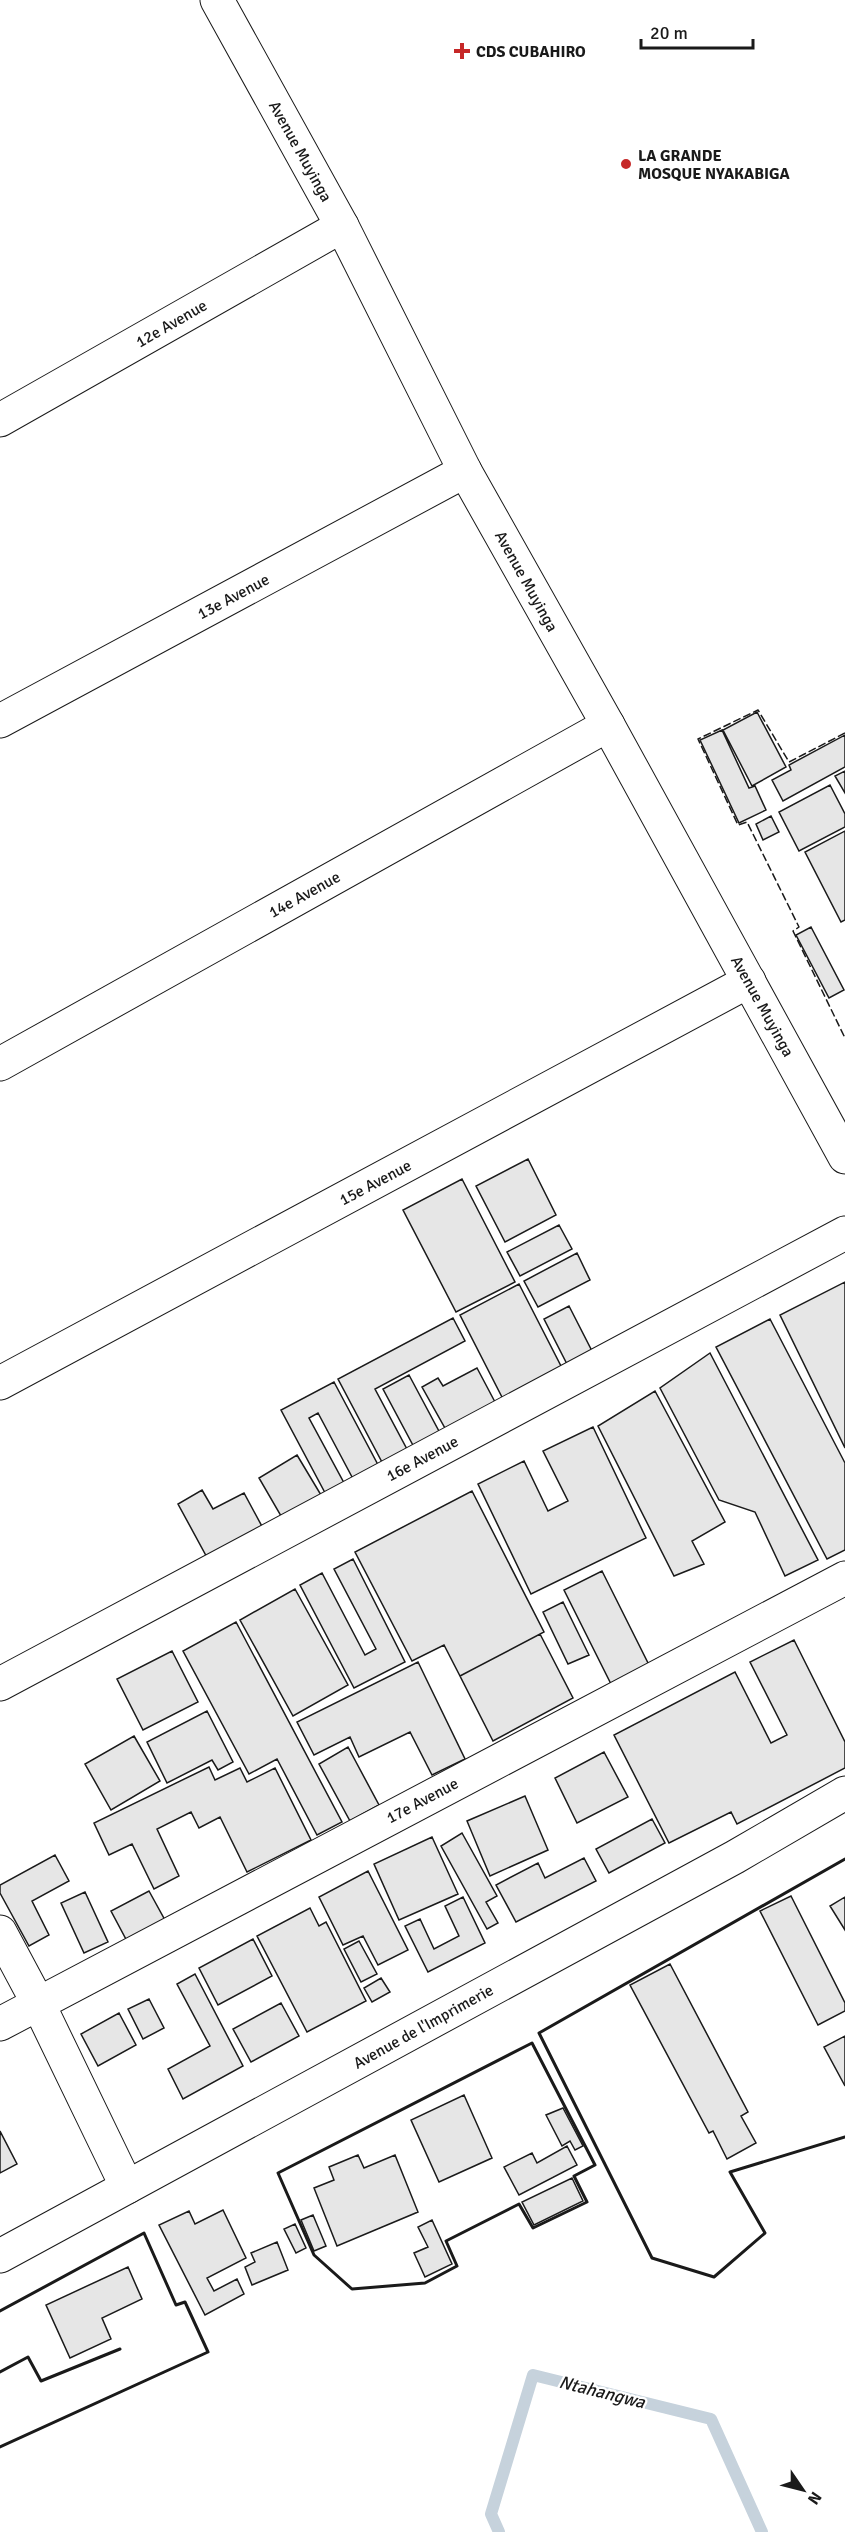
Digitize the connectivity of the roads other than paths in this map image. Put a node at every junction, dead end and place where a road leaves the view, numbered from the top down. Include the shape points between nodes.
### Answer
1 (217, 0) edge
2 (342, 225) junction
3 (0, 420) edge
4 (465, 471) junction
5 (0, 721) edge
6 (608, 725) junction
7 (749, 981) junction
8 (0, 1064) edge
9 (845, 1157) edge
10 (845, 1233) edge
11 (0, 1383) edge
12 (845, 1578) edge
13 (0, 1684) edge
14 (845, 1793) edge
15 (0, 1932) edge
16 (38, 2003) junction
17 (0, 2024) edge
18 (127, 2187) junction
19 (0, 2256) edge

1 - 2 street, Avenue Muyinga
2 - 3 street, 12e Avenue
2 - 4 street, Avenue Muyinga
4 - 5 street, 13e Avenue
4 - 6 street, Avenue Muyinga
6 - 7 street, Avenue Muyinga
6 - 8 street, 14e Avenue
7 - 9 street, Avenue Muyinga
7 - 11 street, 15e Avenue
10 - 13 street, 16e Avenue
12 - 16 street, 17e Avenue
14 - 18 street, Avenue de l'Imprimerie via 735,1857
15 - 16 street
16 - 17 street, 17e Avenue
16 - 18 street
18 - 19 street, Avenue de l'Imprimerie

